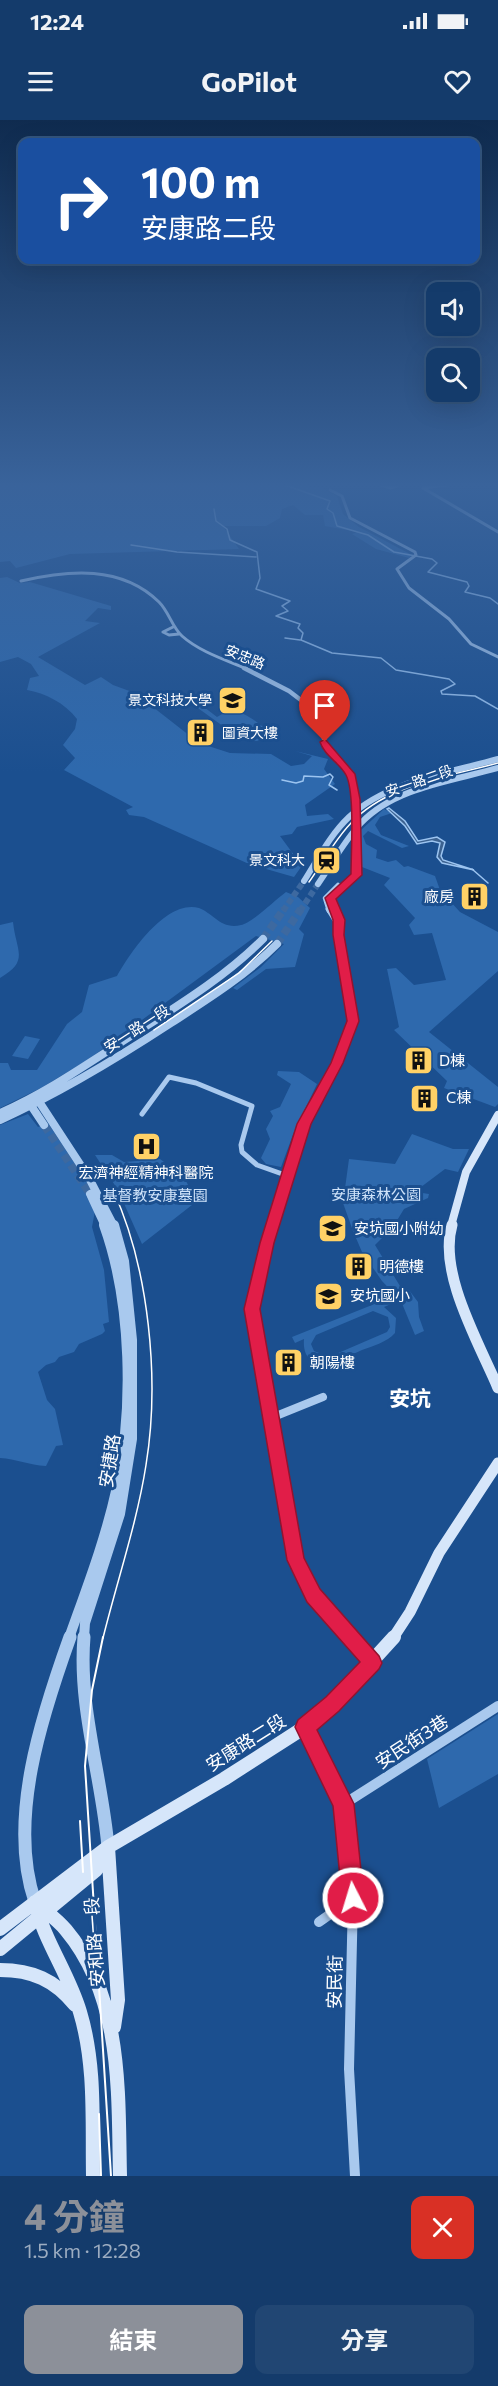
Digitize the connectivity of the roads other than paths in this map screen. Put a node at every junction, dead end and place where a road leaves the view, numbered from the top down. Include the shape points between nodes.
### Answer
1 (26, 580) edge
2 (124, 580) edge
3 (402, 580) edge
4 (21, 581) dead end
5 (173, 627) junction
6 (179, 634) junction
7 (498, 657) edge
8 (498, 759) edge
9 (498, 768) edge
10 (355, 811) junction
11 (355, 830) junction
12 (304, 880) tunnel mouth
13 (318, 884) tunnel mouth
14 (263, 939) tunnel mouth
15 (277, 944) tunnel mouth
16 (34, 1101) junction
17 (0, 1113) edge
18 (142, 1114) dead end
19 (498, 1115) edge
20 (0, 1120) edge
21 (44, 1125) tunnel mouth
22 (494, 1126) edge
23 (288, 1176) junction
24 (90, 1194) tunnel mouth
25 (102, 1209) junction
26 (498, 1388) edge
27 (323, 1397) dead end
28 (271, 1418) junction
29 (498, 1463) edge
30 (89, 1596) junction
31 (373, 1663) junction
32 (498, 1706) edge
33 (305, 1727) junction
34 (344, 1804) junction
35 (108, 1847) junction
36 (353, 1898) junction
37 (40, 1910) junction
38 (320, 1922) dead end
39 (0, 1929) edge
40 (0, 1949) edge
41 (0, 1970) edge
42 (80, 2012) junction
43 (113, 2034) junction
44 (93, 2176) edge
45 (120, 2176) edge
46 (355, 2176) edge

1 - 4 street, 安忠路
2 - 5 street, 安忠路 via 158,601
3 - 7 street via 449,619 471,644
5 - 6 street, 安忠路
5 - 6 street via 164,633
6 - 10 street, 安忠路 via 208,655 276,683 315,712 326,750 350,774
8 - 10 street, 安一路二段 via 390,792
9 - 11 street, 安一路二段 via 388,803
10 - 11 street, 安忠路
10 - 12 street
11 - 13 street
11 - 23 street, 安忠路 via 354,878 331,898 338,916 353,1021 337,1063 304,1124
14 - 16 street, 安一路一段 via 218,979
15 - 16 street, 安一路一段 via 229,986 130,1050
16 - 17 street, 安一路一段
16 - 20 street, 安一路一段
16 - 21 street
16 - 25 street, 安捷路
18 - 23 street via 169,1077 196,1083 252,1106 242,1152 258,1165
19 - 22 main road
22 - 26 main road via 466,1172 448,1238 453,1279
23 - 28 street, 安忠路 via 252,1309
24 - 25 street, 安捷路
25 - 30 street, 安捷路 via 117,1262 127,1356 127,1397 121,1464
27 - 28 street
28 - 31 street, 安忠路 via 296,1560 314,1596
29 - 31 main road, 安康路二段 via 439,1553 410,1612
30 - 35 street, 安捷路 via 82,1685 101,1780
30 - 37 street, 安捷路 via 48,1696 30,1764 25,1839 28,1883
31 - 33 main road, 安康路二段
32 - 34 street, 安民街3巷
33 - 34 street, 安民街
33 - 35 main road, 安康路二段
34 - 36 street, 安民街
35 - 37 main road via 96,1870
35 - 43 main road, 安和路一段 via 118,2000
36 - 38 street
36 - 46 street, 安民街 via 349,2069
37 - 39 main road
37 - 40 main road
37 - 42 main road, 安和路一段 via 47,1943 68,1979
37 - 43 main road, 安和路一段 via 71,1933 90,1963
41 - 42 main road, 安和路一段 via 26,1971 50,1981 63,1990
42 - 44 main road, 安和路一段 via 90,2069
43 - 45 main road, 安和路一段

